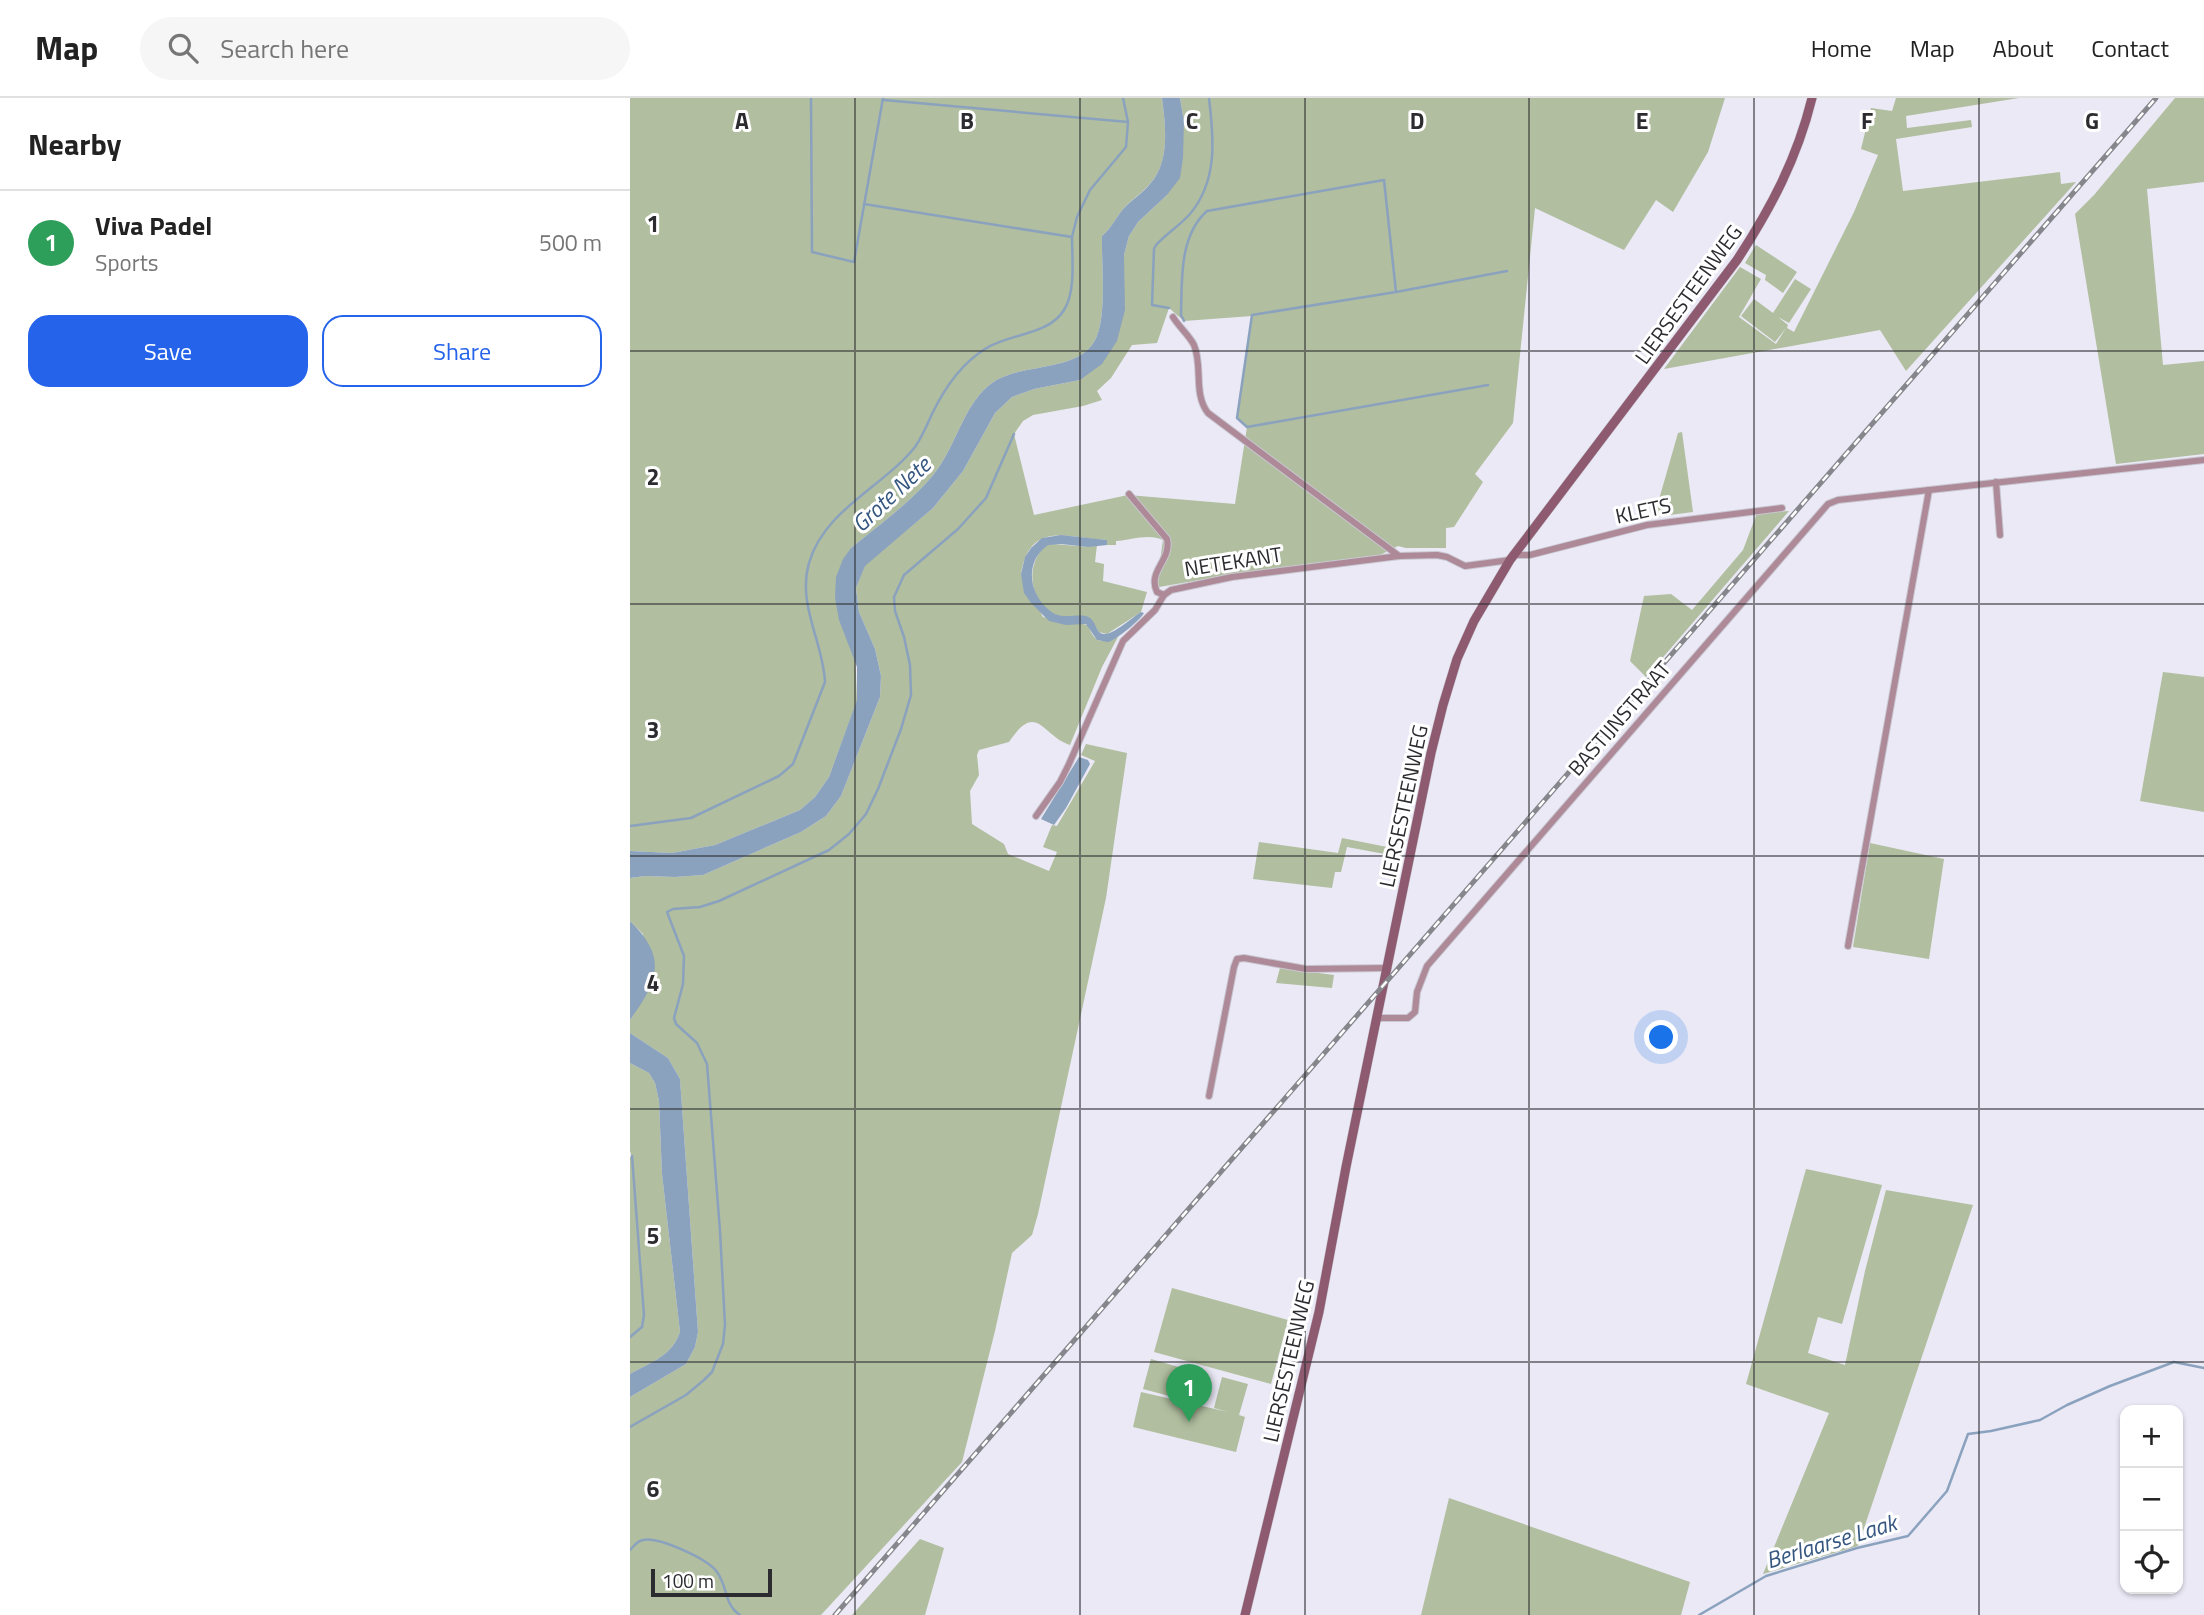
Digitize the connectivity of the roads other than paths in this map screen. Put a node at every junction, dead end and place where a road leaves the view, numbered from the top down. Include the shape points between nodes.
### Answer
1 (1812, 98) edge
2 (1173, 317) dead end
3 (2204, 460) edge
4 (1996, 482) junction
5 (1929, 490) junction
6 (1129, 494) dead end
7 (1782, 508) dead end
8 (2000, 536) dead end
9 (1399, 556) junction
10 (1512, 557) junction
11 (1164, 595) junction
12 (1036, 816) dead end
13 (1848, 946) dead end
14 (1388, 968) junction
15 (1377, 1018) junction
16 (1209, 1096) dead end
17 (1245, 1615) edge

1 - 10 street, LIERSESTEENWEG via 1785,178 1766,217
2 - 9 street via 1195,348 1204,408
3 - 4 street, BASTIJNSTRAAT
4 - 5 street, BASTIJNSTRAAT
4 - 8 street
5 - 13 street
5 - 15 street, BASTIJNSTRAAT via 1828,504 1427,966 1415,1012 1408,1018
6 - 11 street via 1167,539 1169,548 1154,576 1157,592
7 - 10 street, KLETS via 1647,525
9 - 10 street, NETEKANT via 1437,555 1465,566
9 - 11 street, NETEKANT via 1232,577
10 - 14 street, LIERSESTEENWEG via 1474,621 1450,681
11 - 12 street, NETEKANT via 1123,641 1069,764
14 - 15 street, LIERSESTEENWEG
14 - 16 street via 1306,969 1237,959
15 - 17 street, LIERSESTEENWEG via 1319,1312

